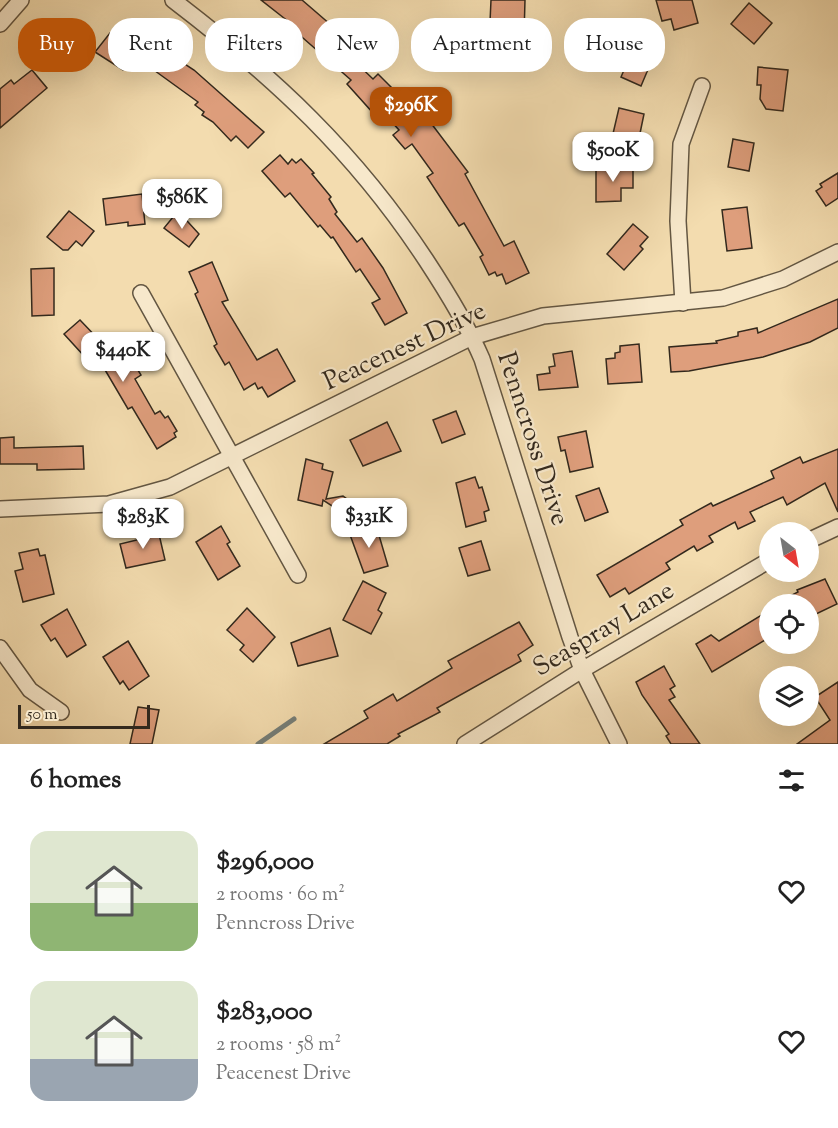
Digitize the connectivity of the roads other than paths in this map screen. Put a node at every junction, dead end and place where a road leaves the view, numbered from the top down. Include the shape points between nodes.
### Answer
1 (21, 0) edge
2 (173, 0) edge
3 (0, 24) edge
4 (702, 86) dead end
5 (838, 252) edge
6 (141, 293) dead end
7 (682, 303) junction
8 (472, 337) junction
9 (232, 458) junction
10 (0, 509) edge
11 (838, 527) edge
12 (819, 536) edge
13 (759, 566) edge
14 (298, 575) dead end
15 (0, 648) edge
16 (582, 670) junction
17 (61, 712) dead end
18 (465, 744) edge
19 (619, 744) edge

1 - 3 street
2 - 8 street, Penncross Drive via 288,93 350,157 400,219
4 - 7 street via 681,144 678,221
5 - 7 street, Peacenest Drive via 783,279 723,298
6 - 9 street
7 - 8 street, Peacenest Drive via 543,316
8 - 9 street, Peacenest Drive
8 - 16 street, Penncross Drive via 499,409
9 - 10 street, Peacenest Drive via 170,487 109,504
9 - 14 street
11 - 12 street
13 - 16 street, Seaspray Lane
15 - 17 street via 30,690
16 - 18 street, Seaspray Lane
16 - 19 street, Penncross Drive

